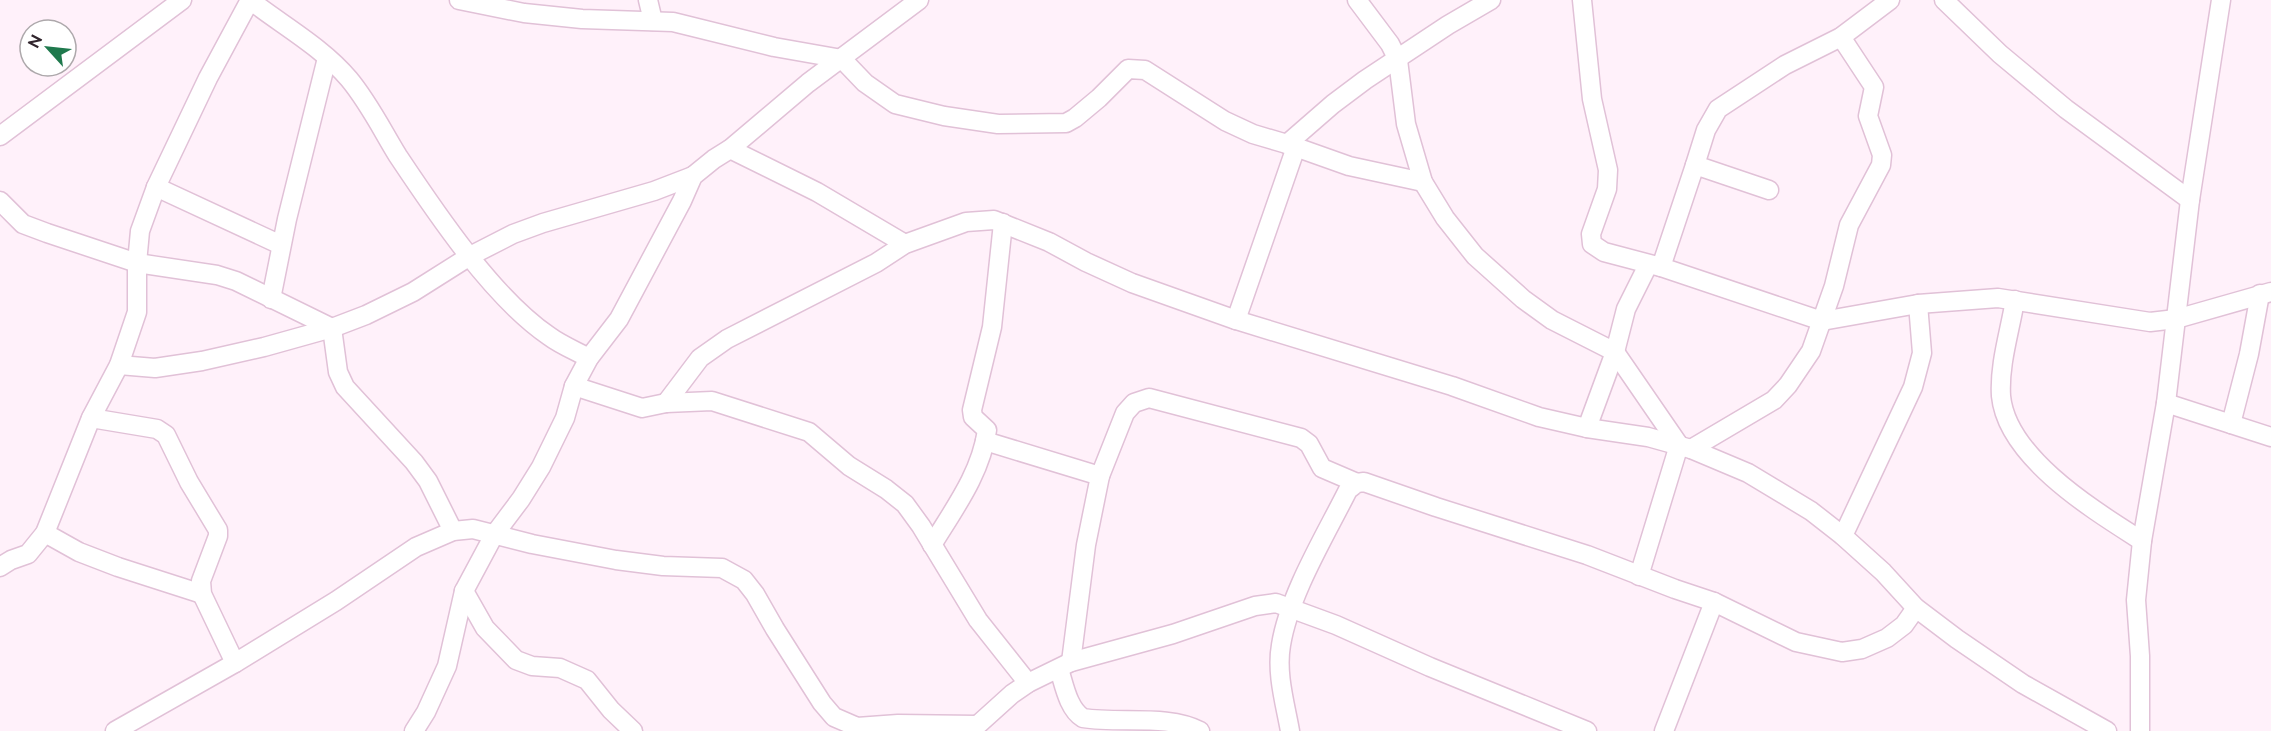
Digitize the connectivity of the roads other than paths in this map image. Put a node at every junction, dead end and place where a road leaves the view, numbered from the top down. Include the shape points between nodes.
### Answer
1 (182, 0) edge
2 (250, 0) edge
3 (459, 0) edge
4 (648, 0) edge
5 (919, 0) edge
6 (1357, 0) edge
7 (1491, 0) edge
8 (1582, 0) edge
9 (1890, 0) edge
10 (1944, 0) edge
11 (2222, 0) edge
12 (653, 21) junction
13 (1841, 37) junction
14 (327, 58) junction
15 (842, 59) junction
16 (1398, 60) junction
17 (0, 136) edge
18 (1292, 146) junction
19 (730, 149) junction
20 (1695, 165) junction
21 (693, 176) junction
22 (1423, 182) junction
23 (156, 188) junction
24 (1768, 190) dead end
25 (2190, 200) junction
26 (0, 201) edge
27 (1003, 224) junction
28 (281, 244) junction
29 (905, 244) junction
30 (470, 256) junction
31 (137, 263) junction
32 (1655, 266) junction
33 (2265, 293) edge
34 (272, 299) junction
35 (2015, 300) junction
36 (1918, 304) junction
37 (2176, 319) junction
38 (1236, 320) junction
39 (1822, 321) junction
40 (332, 328) junction
41 (1615, 352) junction
42 (589, 358) junction
43 (119, 364) junction
44 (574, 386) junction
45 (666, 403) junction
46 (2166, 403) junction
47 (91, 418) junction
48 (2231, 424) junction
49 (1587, 428) junction
50 (2271, 437) edge
51 (985, 441) junction
52 (1685, 447) junction
53 (1100, 476) junction
54 (1357, 483) junction
55 (453, 531) junction
56 (45, 533) junction
57 (494, 535) junction
58 (1843, 536) junction
59 (2142, 541) junction
60 (932, 545) junction
61 (0, 567) edge
62 (1639, 576) junction
63 (464, 591) junction
64 (202, 594) junction
65 (1714, 602) junction
66 (1916, 608) junction
67 (1290, 609) junction
68 (236, 663) junction
69 (1065, 665) junction
70 (1028, 683) junction
71 (974, 728) edge
72 (115, 731) edge
73 (414, 731) edge
74 (633, 731) edge
75 (1200, 731) edge
76 (1290, 731) edge
77 (1587, 731) edge
78 (1664, 731) edge
79 (2107, 731) edge
80 (2140, 731) edge

1 - 17 street
2 - 14 street
2 - 23 street
3 - 12 street via 524,13
4 - 12 street
5 - 15 street
6 - 16 street
7 - 16 street
8 - 32 street via 1592,99 1608,170 1607,189 1591,234 1592,244 1604,252
9 - 13 street
10 - 25 street via 2066,109
11 - 25 street
12 - 15 street
13 - 20 street via 1785,65 1718,108
13 - 39 street via 1874,87 1868,116 1882,154 1876,176 1849,225
14 - 28 street
14 - 30 street via 367,102 417,184
15 - 18 street via 895,104 998,124 1066,123 1128,69 1136,68 1225,121
15 - 19 street
16 - 18 street via 1333,104
16 - 22 street via 1406,124
18 - 22 street via 1349,166
18 - 38 street
19 - 21 street
19 - 29 street via 817,192
20 - 24 street
20 - 32 street
21 - 30 street via 543,223
21 - 42 street via 619,319
22 - 41 street via 1475,256 1522,299 1552,320
23 - 28 street
23 - 31 street via 140,231
25 - 37 street
26 - 31 street via 23,224
27 - 29 street via 994,220 966,222
27 - 38 street via 1132,283
27 - 51 street via 992,327 972,410 973,417 987,430
28 - 34 street
29 - 45 street via 727,339 700,358
30 - 40 street via 413,292
30 - 42 street via 526,318 550,337
31 - 34 street via 218,275
31 - 43 street via 137,312
32 - 39 street
32 - 41 street via 1626,309
33 - 37 street
33 - 48 street
34 - 40 street
35 - 36 street
35 - 37 street via 2129,320
35 - 59 street via 2001,371 2001,398 2009,422 2026,450 2078,500
36 - 39 street
36 - 58 street via 1922,353 1913,387
37 - 46 street
38 - 49 street via 1539,417
39 - 52 street via 1811,351 1774,400
40 - 43 street via 202,361 155,368
40 - 55 street via 338,372 345,387 414,462
41 - 49 street
41 - 52 street
42 - 44 street
43 - 47 street
44 - 45 street via 642,408
44 - 57 street via 565,418 541,467
45 - 60 street via 712,401 809,432 849,466 905,504
46 - 48 street
46 - 59 street
47 - 56 street
47 - 64 street via 157,429 166,435 219,532 201,581
48 - 50 street
49 - 52 street
51 - 53 street
51 - 60 street via 965,492
52 - 58 street via 1748,473 1811,511
52 - 62 street
53 - 54 street via 1125,413 1134,403 1149,398 1301,438 1309,444 1322,468
53 - 69 street
54 - 62 street via 1546,540
54 - 67 street via 1348,490
55 - 57 street via 473,529
55 - 68 street via 416,547
56 - 61 street via 28,554
56 - 64 street via 79,552
57 - 63 street
57 - 71 street via 616,560 723,568 744,580 755,594 834,717 857,727 898,724
58 - 66 street
59 - 80 street via 2136,600
60 - 70 street via 978,620
62 - 65 street
63 - 73 street via 447,666
63 - 74 street via 485,628 516,660 532,666 560,668 586,680
64 - 68 street
65 - 66 street via 1796,642 1842,652 1862,649 1887,638 1904,625
65 - 78 street
66 - 79 street via 2023,684
67 - 69 street via 1276,603 1255,606
67 - 76 street via 1281,646 1281,682
67 - 77 street
68 - 72 street
69 - 70 street
69 - 75 street via 1072,707 1083,718 1172,721
70 - 71 street

